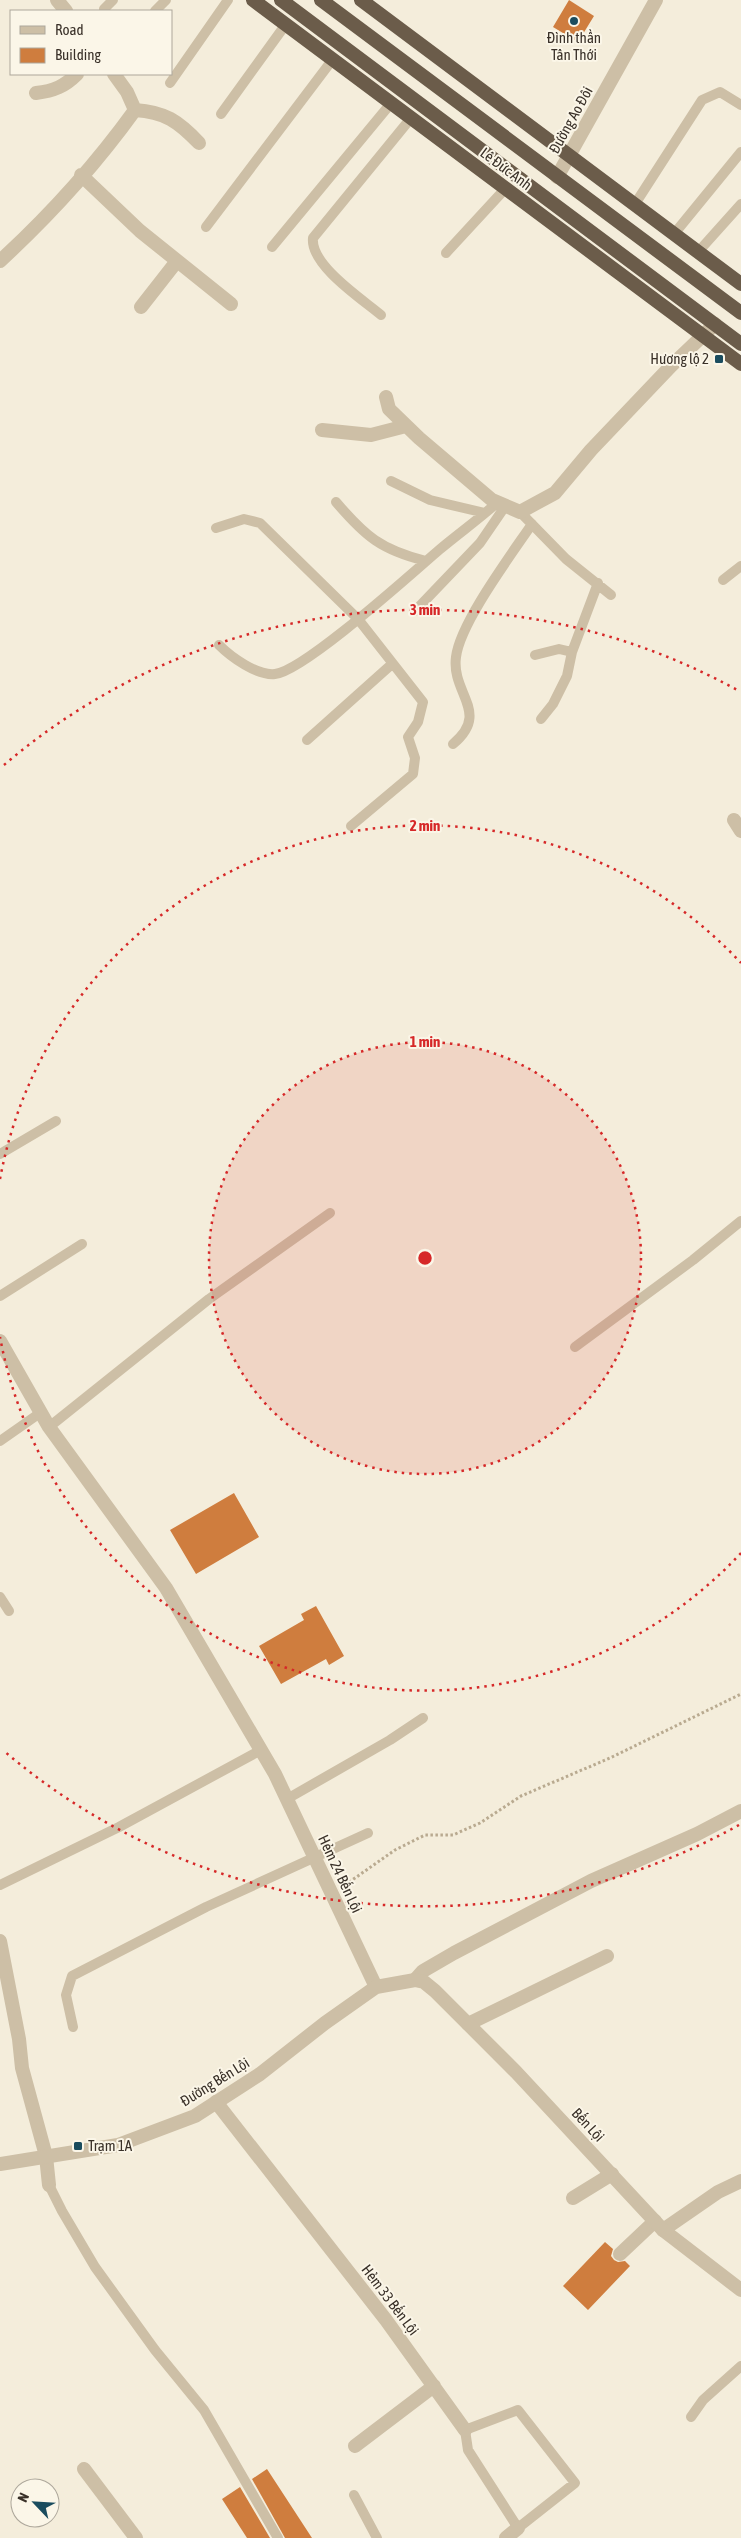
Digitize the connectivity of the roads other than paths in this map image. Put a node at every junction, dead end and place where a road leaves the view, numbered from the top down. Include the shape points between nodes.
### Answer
1 (113, 0) edge
2 (166, 0) edge
3 (228, 0) edge
4 (252, 0) edge
5 (281, 0) edge
6 (320, 0) edge
7 (361, 0) edge
8 (656, 0) edge
9 (104, 10) dead end
10 (156, 10) edge
11 (286, 24) junction
12 (333, 59) junction
13 (76, 75) edge
14 (115, 75) edge
15 (170, 83) dead end
16 (36, 93) dead end
17 (392, 102) junction
18 (741, 106) edge
19 (135, 110) junction
20 (221, 114) dead end
21 (411, 118) junction
22 (199, 143) dead end
23 (741, 152) edge
24 (570, 156) junction
25 (81, 175) junction
26 (557, 177) junction
27 (504, 189) junction
28 (635, 204) junction
29 (741, 204) edge
30 (206, 227) dead end
31 (674, 234) junction
32 (272, 247) dead end
33 (698, 252) junction
34 (446, 253) dead end
35 (0, 261) edge
36 (177, 261) junction
37 (741, 284) edge
38 (231, 304) dead end
39 (141, 307) dead end
40 (741, 313) edge
41 (381, 315) dead end
42 (714, 324) junction
43 (704, 336) junction
44 (741, 344) edge
45 (741, 364) edge
46 (386, 397) dead end
47 (406, 426) junction
48 (322, 430) dead end
49 (391, 481) dead end
50 (336, 502) dead end
51 (502, 504) junction
52 (520, 512) junction
53 (485, 513) junction
54 (532, 524) junction
55 (216, 528) dead end
56 (426, 561) junction
57 (741, 566) edge
58 (723, 580) dead end
59 (598, 584) junction
60 (611, 595) dead end
61 (415, 611) dead end
62 (358, 619) junction
63 (219, 645) dead end
64 (572, 652) junction
65 (534, 655) dead end
66 (392, 664) junction
67 (541, 719) dead end
68 (307, 740) dead end
69 (453, 744) dead end
70 (351, 826) dead end
71 (56, 1121) dead end
72 (0, 1154) edge
73 (330, 1213) dead end
74 (741, 1221) edge
75 (82, 1244) dead end
76 (0, 1296) edge
77 (0, 1341) edge
78 (575, 1346) dead end
79 (40, 1413) junction
80 (49, 1427) junction
81 (0, 1441) edge
82 (0, 1597) edge
83 (9, 1611) dead end
84 (424, 1718) dead end
85 (261, 1750) junction
86 (287, 1799) junction
87 (741, 1811) edge
88 (368, 1832) dead end
89 (315, 1858) junction
90 (0, 1885) edge
91 (0, 1941) edge
92 (607, 1956) dead end
93 (415, 1980) junction
94 (376, 1987) junction
95 (468, 2024) junction
96 (73, 2027) dead end
97 (216, 2102) junction
98 (46, 2156) junction
99 (4, 2164) edge
100 (612, 2174) junction
101 (741, 2181) edge
102 (49, 2185) joint
103 (573, 2198) dead end
104 (659, 2226) junction
105 (620, 2254) dead end
106 (741, 2290) edge
107 (741, 2366) edge
108 (434, 2386) junction
109 (691, 2417) dead end
110 (464, 2430) junction
111 (355, 2446) dead end
112 (84, 2469) dead end
113 (354, 2495) dead end
114 (518, 2528) junction
115 (136, 2538) edge
116 (278, 2538) edge
117 (377, 2538) edge
118 (506, 2538) edge

1 - 9 lane
2 - 10 lane
3 - 15 lane
4 - 11 highway, Lê Đức Anh
5 - 42 highway, Lê Đức Anh
6 - 26 highway, Lê Đức Anh
7 - 24 highway
8 - 24 street, Đường Ao Đôi
11 - 12 highway, Lê Đức Anh
11 - 20 lane
12 - 17 highway, Lê Đức Anh
12 - 30 lane
13 - 16 street via 67,84 50,92
14 - 19 street
17 - 21 highway, Lê Đức Anh
17 - 32 lane
18 - 28 lane via 720,92 702,100
19 - 22 street via 155,111 180,123
19 - 25 street
21 - 27 highway, Lê Đức Anh
21 - 41 lane via 313,238 316,255 343,284
23 - 31 lane
24 - 26 street, Đường Ao Đôi
24 - 28 highway
25 - 35 street via 31,233
25 - 36 street
26 - 40 highway, Lê Đức Anh
27 - 34 lane
27 - 43 highway, Lê Đức Anh
28 - 31 highway
29 - 33 lane
31 - 33 highway
33 - 37 highway
36 - 38 street
36 - 39 street
42 - 43 street
42 - 44 highway, Lê Đức Anh
43 - 45 highway, Lê Đức Anh
43 - 52 street via 591,450 555,494
46 - 47 street via 389,409
47 - 48 street via 371,435
47 - 51 street via 492,500
49 - 53 lane via 430,500
50 - 56 lane via 363,533 402,555
51 - 52 street
51 - 53 lane
51 - 61 lane via 480,543
52 - 54 lane
53 - 56 lane
54 - 59 lane via 566,559
54 - 69 lane via 465,628 456,656 456,676 471,719 463,736
55 - 62 lane via 244,519 260,522
56 - 62 lane
57 - 58 lane
59 - 60 lane
59 - 64 lane
62 - 63 lane via 294,667 275,674 249,667
62 - 66 lane
64 - 65 lane via 559,648
64 - 67 lane via 567,676 553,704
66 - 68 lane
66 - 70 lane via 423,702 418,722 408,737 415,758 413,774
71 - 72 lane
73 - 80 lane via 209,1299
74 - 78 lane
75 - 76 lane
77 - 79 street, Hẻm 24 Bến Lội
79 - 80 street, Hẻm 24 Bến Lội
79 - 81 lane
80 - 85 street, Hẻm 24 Bến Lội via 166,1588
82 - 83 lane
84 - 86 lane
85 - 86 street, Hẻm 24 Bến Lội
85 - 90 lane via 118,1827
86 - 89 street, Hẻm 24 Bến Lội
87 - 93 street via 574,1890 454,1952 423,1971
88 - 89 lane
89 - 94 street, Hẻm 24 Bến Lội
89 - 96 lane via 206,1907 72,1976 66,1995
91 - 98 street via 22,2068
92 - 95 street
93 - 94 street, Đường Bến Lội
93 - 95 street, Bến Lội via 424,1982
94 - 97 street, Đường Bến Lội via 260,2074
95 - 100 street, Bến Lội
97 - 98 street, Đường Bến Lội via 195,2116 118,2145
97 - 108 street, Hẻm 33 Bến Lội
98 - 99 street, Đường Bến Lội
98 - 102 street
100 - 103 street
100 - 104 street, Bến Lội
101 - 104 street
102 - 116 lane via 95,2267 154,2350 204,2410
104 - 105 street
104 - 106 street, Bến Lội
107 - 109 lane via 703,2400
108 - 110 street, Hẻm 33 Bến Lội
108 - 111 street
110 - 114 lane, Hẻm 33 Bến Lội via 468,2450
110 - 114 lane via 518,2410 576,2483
112 - 115 street
113 - 117 lane
114 - 118 street

